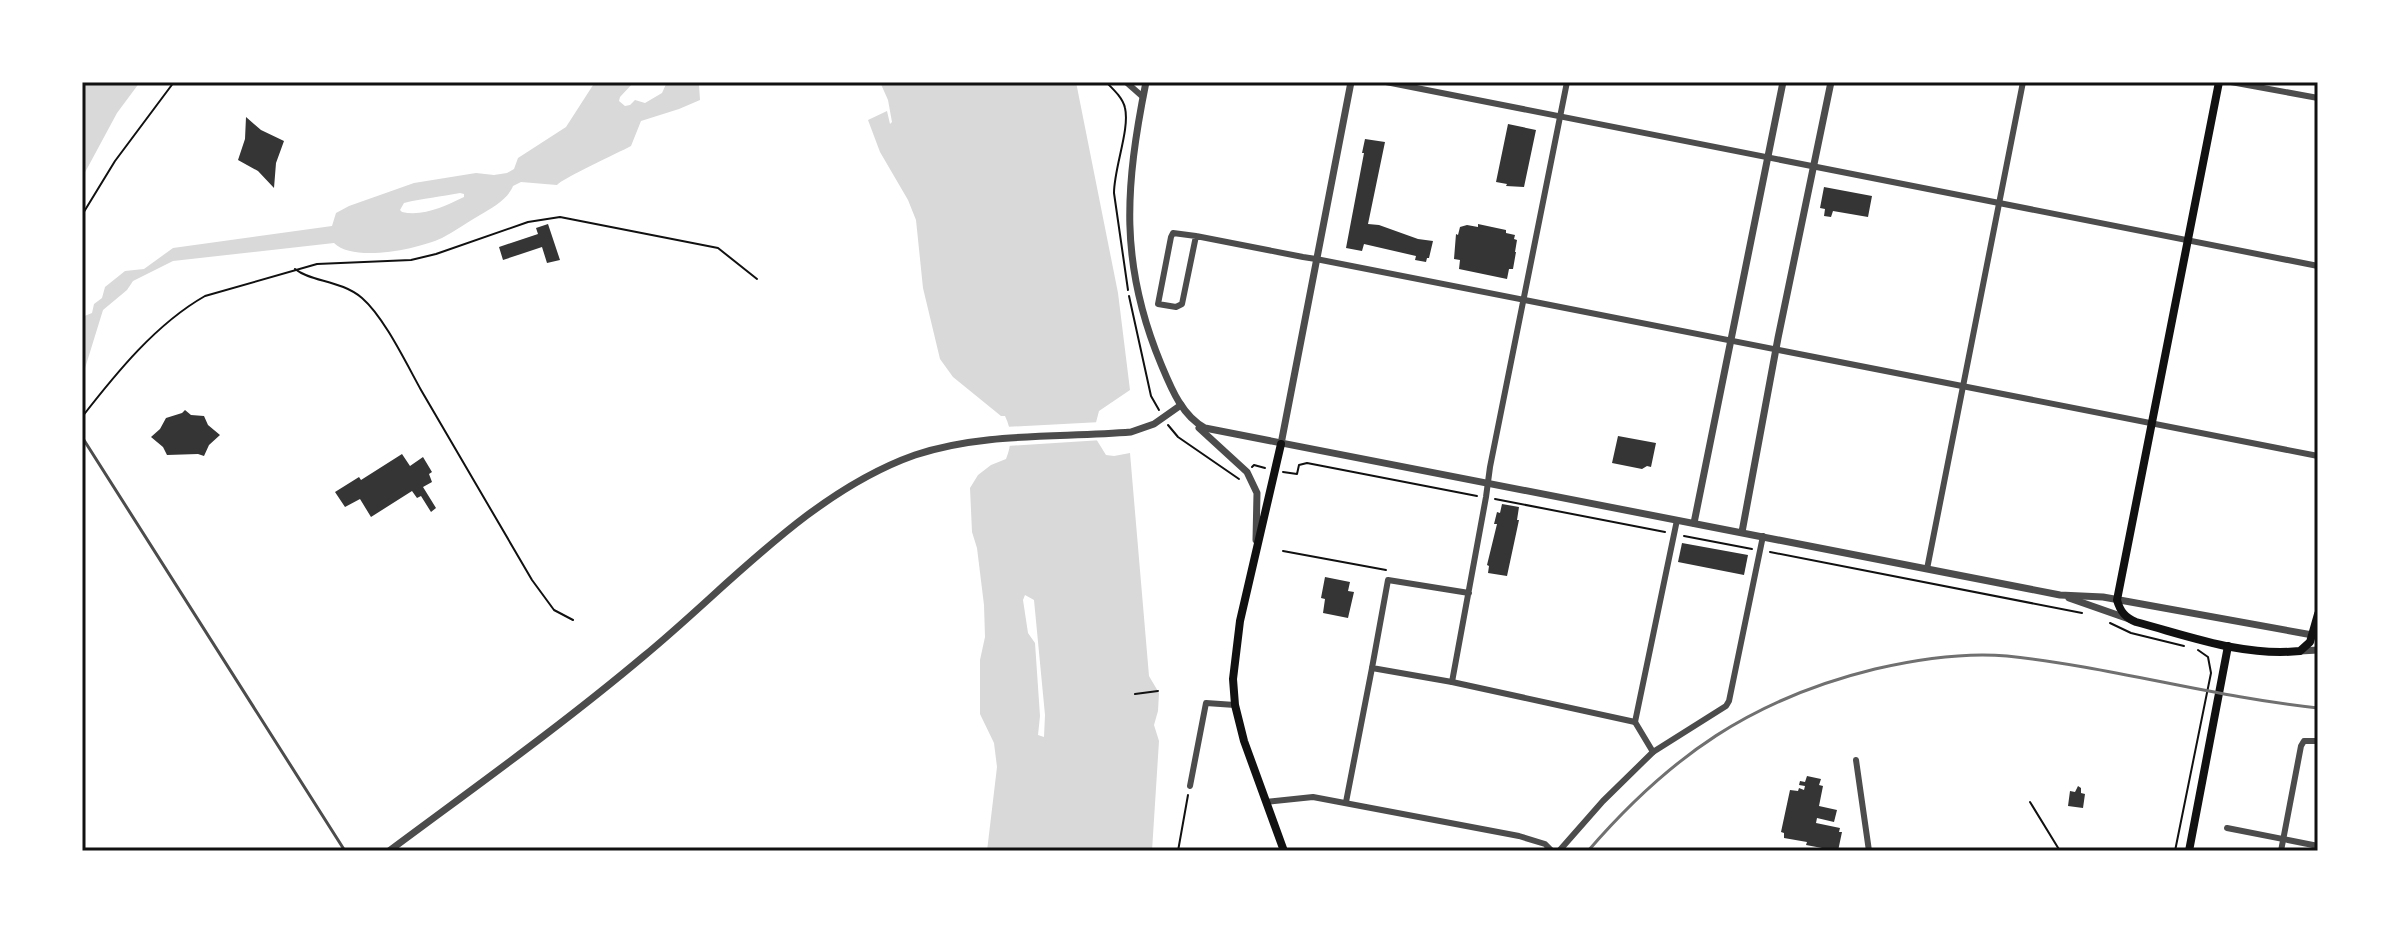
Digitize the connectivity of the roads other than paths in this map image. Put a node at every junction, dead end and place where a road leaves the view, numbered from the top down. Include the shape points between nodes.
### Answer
1 (1126, 82) edge
2 (1146, 82) edge
3 (1351, 82) edge
4 (1386, 82) edge
5 (1567, 82) edge
6 (1783, 82) edge
7 (1831, 82) edge
8 (2023, 82) edge
9 (2219, 82) edge
10 (2231, 82) edge
11 (1143, 97) junction
12 (2318, 98) edge
13 (1560, 117) junction
14 (1769, 158) junction
15 (1814, 167) junction
16 (1999, 204) junction
17 (1196, 236) junction
18 (2188, 241) junction
19 (1316, 259) junction
20 (2318, 266) edge
21 (1523, 301) junction
22 (1732, 340) junction
23 (1776, 349) junction
24 (1963, 386) junction
25 (1181, 405) junction
26 (1195, 423) junction
27 (2152, 424) junction
28 (82, 437) edge
29 (1281, 444) junction
30 (2318, 456) edge
31 (1489, 483) junction
32 (1677, 520) junction
33 (1694, 523) junction
34 (1742, 532) junction
35 (1763, 536) junction
36 (1256, 559) junction
37 (1927, 569) junction
38 (1469, 593) junction
39 (2060, 595) junction
40 (2117, 600) junction
41 (2318, 614) edge
42 (2129, 619) junction
43 (2316, 635) edge
44 (2228, 646) junction
45 (2318, 650) edge
46 (2300, 651) junction
47 (1372, 668) junction
48 (1452, 682) junction
49 (1235, 705) junction
50 (1635, 722) junction
51 (2318, 741) edge
52 (1653, 752) junction
53 (1856, 760) dead end
54 (1190, 786) road end
55 (1266, 802) junction
56 (1346, 802) junction
57 (2227, 828) dead end
58 (2283, 839) junction
59 (2318, 846) edge
60 (345, 851) edge
61 (389, 851) edge
62 (1284, 851) edge
63 (1552, 851) edge
64 (1559, 851) edge
65 (1869, 851) edge
66 (2189, 851) edge
67 (2281, 851) edge

1 - 11 street
2 - 11 street
3 - 19 street
4 - 13 street
5 - 13 street
6 - 14 street
7 - 15 street
8 - 16 street
9 - 18 main road
10 - 12 street
11 - 25 street via 1129,200 1130,252 1149,333
13 - 14 street
13 - 21 street
14 - 15 street
14 - 22 street
15 - 16 street
15 - 23 street
16 - 18 street
16 - 24 street
17 - 17 street via 1173,233 1158,304 1182,304
17 - 19 street
18 - 20 street
18 - 27 main road
19 - 21 street
19 - 29 street
21 - 22 street
21 - 31 street
22 - 23 street
22 - 33 street
23 - 24 street
23 - 34 street
24 - 27 street
24 - 37 street
25 - 26 street
25 - 61 street via 1144,429 950,445 878,471 831,499 620,676
26 - 29 street
26 - 36 street via 1247,472 1257,493
27 - 30 street
27 - 40 main road
28 - 60 lane
29 - 31 street
29 - 36 main road
31 - 32 street
31 - 38 street
32 - 33 street
32 - 50 street
33 - 34 street
34 - 35 street
35 - 37 street
35 - 52 street via 1729,701
36 - 49 main road via 1235,651
37 - 39 street
38 - 47 street via 1388,580
38 - 48 street
39 - 40 street
39 - 42 street
40 - 42 main road
40 - 43 street
41 - 43 main road
42 - 44 main road
43 - 46 main road
44 - 46 main road
44 - 66 main road
45 - 46 street
47 - 48 street
47 - 56 street
48 - 50 street
49 - 54 street via 1206,703
49 - 55 main road
50 - 52 street
51 - 58 street via 2309,739 2301,746
52 - 64 street
53 - 65 street
55 - 56 street via 1313,797
55 - 62 main road
56 - 63 street via 1519,836
57 - 58 street
58 - 59 street
58 - 67 street

